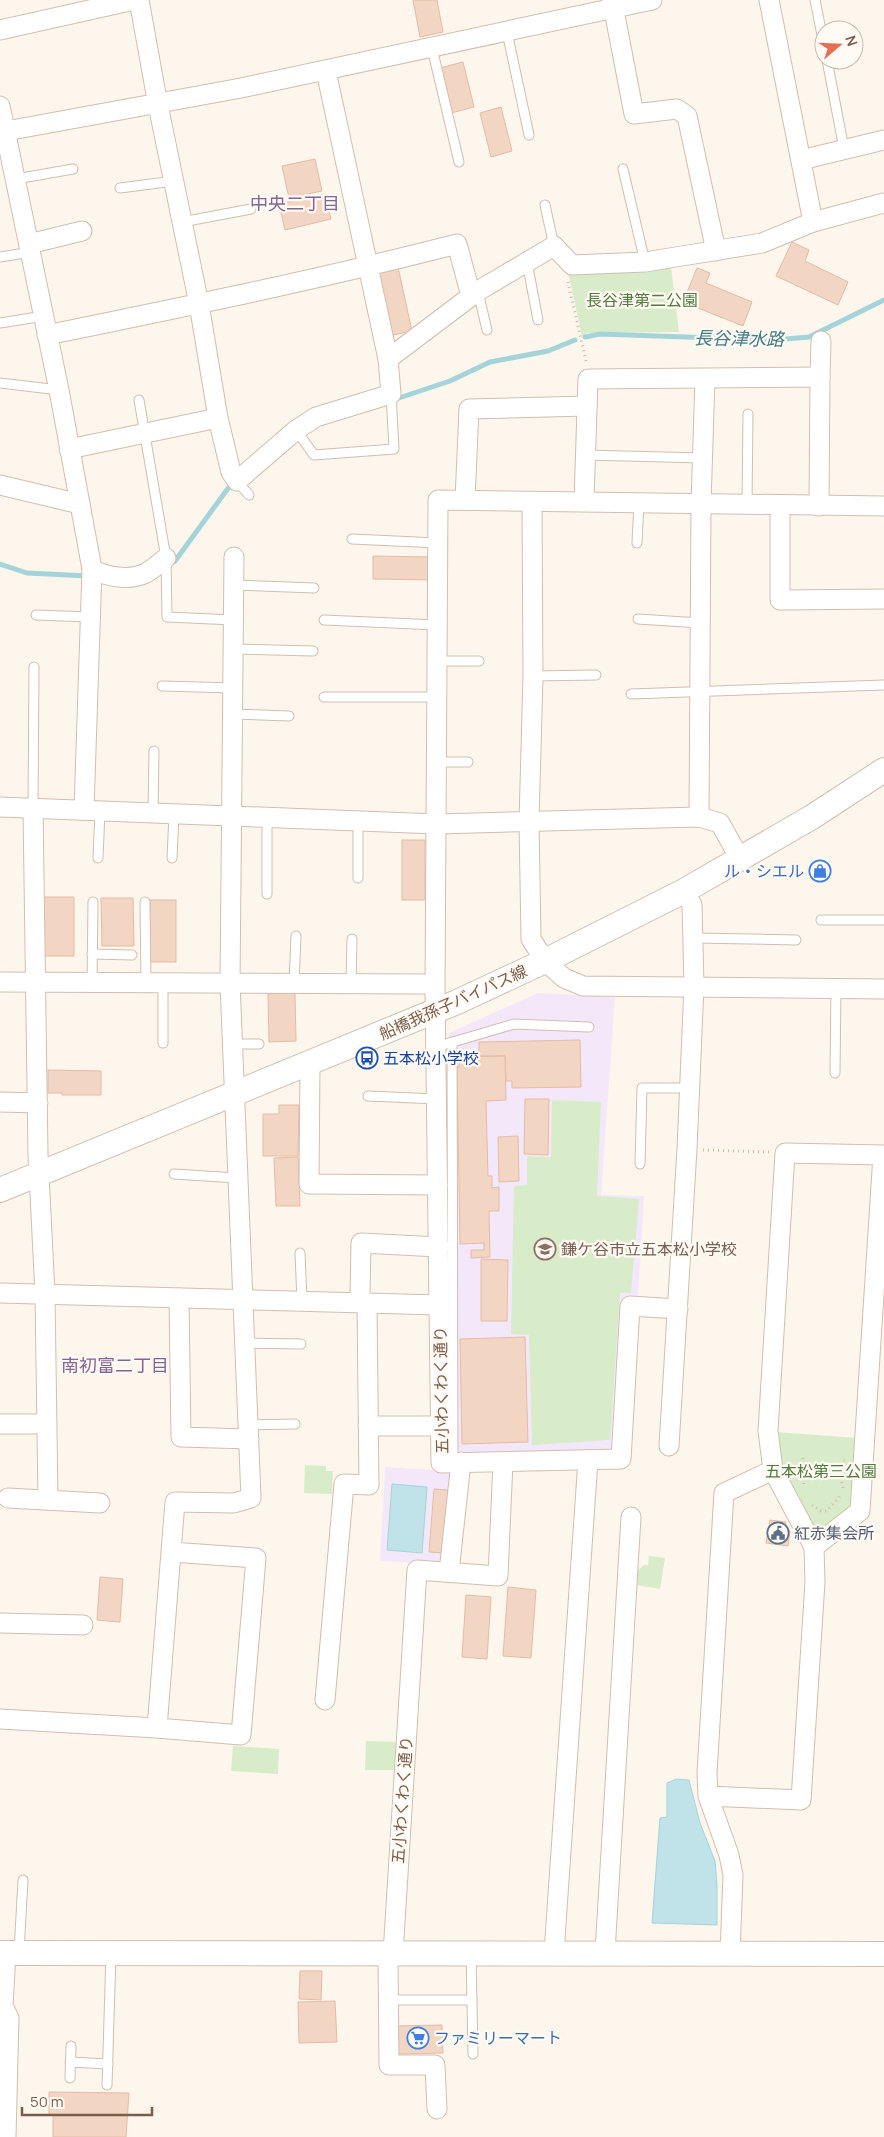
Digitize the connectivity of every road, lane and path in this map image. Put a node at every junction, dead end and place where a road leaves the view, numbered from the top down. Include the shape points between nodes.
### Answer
1 (134, 0) edge
2 (139, 0) edge
3 (652, 0) edge
4 (769, 0) edge
5 (815, 0) edge
6 (613, 4) edge
7 (819, 20) edge
8 (0, 30) edge
9 (507, 32) junction
10 (432, 48) junction
11 (829, 70) edge
12 (326, 71) junction
13 (158, 104) junction
14 (0, 106) edge
15 (3, 131) edge
16 (529, 135) dead end
17 (884, 140) edge
18 (844, 149) junction
19 (801, 160) junction
20 (459, 162) dead end
21 (623, 168) dead end
22 (73, 169) dead end
23 (16, 179) junction
24 (174, 181) junction
25 (120, 188) dead end
26 (884, 203) edge
27 (545, 205) dead end
28 (251, 209) dead end
29 (182, 222) junction
30 (814, 222) junction
31 (82, 231) dead end
32 (30, 248) junction
33 (558, 251) junction
34 (716, 252) junction
35 (0, 257) edge
36 (527, 261) junction
37 (645, 262) junction
38 (367, 267) junction
39 (475, 294) junction
40 (199, 304) junction
41 (538, 320) dead end
42 (0, 323) edge
43 (46, 326) junction
44 (486, 330) dead end
45 (821, 341) dead end
46 (388, 359) junction
47 (820, 377) junction
48 (705, 378) junction
49 (588, 380) junction
50 (0, 383) edge
51 (59, 390) junction
52 (390, 394) junction
53 (138, 400) dead end
54 (587, 406) junction
55 (748, 414) dead end
56 (218, 418) junction
57 (296, 430) junction
58 (144, 433) junction
59 (69, 448) junction
60 (586, 455) junction
61 (702, 458) junction
62 (0, 485) edge
63 (465, 500) junction
64 (584, 501) junction
65 (532, 502) junction
66 (639, 503) junction
67 (80, 504) junction
68 (701, 504) junction
69 (747, 505) junction
70 (780, 506) junction
71 (820, 506) junction
72 (884, 506) edge
73 (352, 539) dead end
74 (438, 543) junction
75 (637, 544) dead end
76 (234, 557) dead end
77 (166, 558) junction
78 (92, 569) junction
79 (234, 586) junction
80 (314, 588) dead end
81 (884, 599) edge
82 (36, 615) dead end
83 (90, 617) junction
84 (638, 619) dead end
85 (234, 620) junction
86 (324, 620) dead end
87 (700, 623) junction
88 (438, 624) junction
89 (234, 649) junction
90 (312, 651) dead end
91 (437, 661) junction
92 (479, 661) dead end
93 (34, 666) dead end
94 (596, 675) dead end
95 (533, 676) junction
96 (884, 685) edge
97 (162, 686) dead end
98 (234, 688) junction
99 (699, 691) junction
100 (631, 694) dead end
101 (324, 697) dead end
102 (437, 698) junction
103 (233, 714) junction
104 (289, 716) dead end
105 (154, 751) dead end
106 (437, 762) junction
107 (468, 762) dead end
108 (882, 775) edge
109 (0, 807) edge
110 (33, 809) junction
111 (92, 811) junction
112 (153, 813) junction
113 (174, 814) junction
114 (232, 816) junction
115 (267, 817) junction
116 (699, 817) junction
117 (358, 821) junction
118 (529, 822) junction
119 (437, 824) junction
120 (98, 858) dead end
121 (172, 858) dead end
122 (740, 859) junction
123 (358, 878) dead end
124 (684, 890) junction
125 (267, 894) dead end
126 (92, 902) dead end
127 (145, 902) dead end
128 (821, 920) dead end
129 (884, 920) edge
130 (296, 936) dead end
131 (694, 938) junction
132 (352, 939) dead end
133 (796, 940) dead end
134 (92, 954) junction
135 (132, 955) dead end
136 (545, 961) junction
137 (0, 982) edge
138 (36, 982) junction
139 (92, 982) junction
140 (154, 983) junction
141 (230, 983) junction
142 (294, 984) junction
143 (351, 984) junction
144 (424, 984) dead end
145 (694, 986) junction
146 (836, 988) junction
147 (884, 989) edge
148 (436, 1011) junction
149 (589, 1026) dead end
150 (163, 1043) dead end
151 (232, 1044) junction
152 (259, 1044) dead end
153 (444, 1044) junction
154 (310, 1063) junction
155 (835, 1073) dead end
156 (690, 1088) junction
157 (234, 1095) junction
158 (368, 1096) dead end
159 (437, 1099) junction
160 (0, 1102) edge
161 (38, 1103) junction
162 (687, 1149) junction
163 (785, 1153) junction
164 (640, 1164) dead end
165 (40, 1174) junction
166 (174, 1174) dead end
167 (237, 1178) junction
168 (438, 1185) junction
169 (0, 1190) edge
170 (439, 1247) junction
171 (300, 1253) dead end
172 (0, 1293) edge
173 (45, 1294) junction
174 (179, 1298) junction
175 (242, 1300) junction
176 (302, 1301) junction
177 (367, 1304) junction
178 (440, 1305) junction
179 (678, 1309) junction
180 (244, 1343) junction
181 (301, 1344) dead end
182 (0, 1424) edge
183 (46, 1424) junction
184 (295, 1424) dead end
185 (368, 1426) junction
186 (441, 1426) junction
187 (248, 1432) junction
188 (669, 1446) dead end
189 (803, 1458) dead end
190 (588, 1460) junction
191 (457, 1462) junction
192 (504, 1462) junction
193 (863, 1462) junction
194 (773, 1470) junction
195 (805, 1491) dead end
196 (8, 1498) dead end
197 (48, 1500) junction
198 (100, 1503) dead end
199 (811, 1504) dead end
200 (631, 1517) dead end
201 (814, 1547) junction
202 (171, 1552) junction
203 (449, 1572) junction
204 (0, 1623) edge
205 (83, 1625) dead end
206 (325, 1700) dead end
207 (0, 1719) edge
208 (157, 1728) junction
209 (708, 1796) junction
210 (23, 1880) dead end
211 (606, 1952) junction
212 (8, 1953) edge
213 (111, 1953) junction
214 (471, 1953) junction
215 (554, 1953) junction
216 (390, 1954) junction
217 (730, 1954) junction
218 (884, 1954) edge
219 (398, 2000) dead end
220 (472, 2000) junction
221 (71, 2046) dead end
222 (473, 2054) dead end
223 (70, 2062) junction
224 (108, 2064) junction
225 (70, 2078) dead end
226 (107, 2085) dead end
227 (437, 2109) dead end
228 (6, 2137) edge

1 - 8 street
2 - 13 street
3 - 6 street
4 - 19 street
5 - 7 lane
6 - 9 street
6 - 34 street via 634,114 677,109 687,116
9 - 10 street
9 - 16 lane
10 - 12 street
10 - 20 lane
11 - 18 lane
12 - 13 street
12 - 38 street
13 - 15 street
13 - 24 street
14 - 15 street
15 - 23 street
17 - 18 street
18 - 19 street
19 - 30 street
21 - 37 lane
22 - 23 lane
23 - 32 street
24 - 25 lane
24 - 29 street
26 - 30 street
27 - 33 lane
28 - 29 lane
29 - 40 street
30 - 34 street via 762,243
31 - 32 street
32 - 35 lane
32 - 43 street
33 - 36 street
33 - 37 street via 572,265
33 - 49 path via 585,355
34 - 37 street
36 - 39 street
36 - 41 lane
38 - 39 street via 457,244
38 - 40 street
38 - 46 street
39 - 44 lane
39 - 46 street
40 - 43 street
40 - 56 street
42 - 43 lane
43 - 51 street
45 - 47 street
46 - 52 street
47 - 48 street
47 - 71 street
48 - 49 street
48 - 61 street
49 - 54 street
50 - 51 lane
51 - 59 street
52 - 57 street via 316,417
52 - 57 lane via 394,448 314,455
53 - 58 lane
54 - 60 street
54 - 63 street via 469,408
55 - 69 lane
56 - 57 street via 231,472 243,488
56 - 58 street
58 - 59 street
58 - 77 lane
59 - 67 street
60 - 61 lane
60 - 64 street
61 - 68 street
62 - 67 street
63 - 65 street
63 - 74 street, 五小わくわく通り via 438,500
64 - 65 street
64 - 66 street
65 - 95 street
66 - 68 street
66 - 75 lane
67 - 78 street
68 - 69 street
68 - 87 street
69 - 70 street
70 - 71 street
70 - 81 street via 780,600
71 - 72 street
73 - 74 lane
74 - 88 street, 五小わくわく通り
76 - 79 street
77 - 78 street via 145,574 104,576
77 - 85 lane via 168,617
78 - 83 street
79 - 80 lane
79 - 85 street
82 - 83 lane
83 - 111 street
84 - 87 lane
85 - 89 street
86 - 88 lane
87 - 99 street
88 - 91 street, 五小わくわく通り
89 - 90 lane
89 - 98 street
91 - 92 lane
91 - 102 street, 五小わくわく通り
93 - 110 lane
94 - 95 lane
95 - 118 street
96 - 99 lane
97 - 98 lane
98 - 103 street
99 - 100 lane
99 - 116 street
101 - 102 lane
102 - 106 street, 五小わくわく通り
103 - 104 lane
103 - 114 street
105 - 112 lane
106 - 107 lane
106 - 119 street, 五小わくわく通り
108 - 122 street, 船橋我孫子バイパス線
109 - 110 street
110 - 111 street
110 - 138 street
111 - 112 street
111 - 120 lane
112 - 113 street
113 - 114 street
113 - 121 lane
114 - 115 street
114 - 141 street
115 - 117 street
115 - 125 lane
116 - 118 street
116 - 122 street via 720,823
117 - 119 street
117 - 123 lane
118 - 119 street
118 - 136 street via 532,939
119 - 148 street, 五小わくわく通り
122 - 124 street, 船橋我孫子バイパス線
124 - 131 street via 692,905
124 - 136 street, 船橋我孫子バイパス線
126 - 134 lane
127 - 140 lane
128 - 129 lane
130 - 142 lane
131 - 133 lane
131 - 145 street
132 - 143 lane
134 - 135 lane
134 - 139 lane
136 - 145 street via 564,978 583,986
136 - 148 street, 船橋我孫子バイパス線
137 - 138 street
138 - 139 street
138 - 161 street
139 - 140 street
140 - 141 street
140 - 150 lane
141 - 142 street
141 - 151 street
142 - 143 street
143 - 144 street
145 - 146 street
145 - 156 street
146 - 147 street
146 - 155 lane
148 - 153 street, 五小わくわく通り
148 - 154 street, 船橋我孫子バイパス線
149 - 153 lane via 514,1024
151 - 152 lane
151 - 157 street
153 - 159 street, 五小わくわく通り
153 - 191 lane
154 - 157 street, 船橋我孫子バイパス線
154 - 168 street via 309,1184
156 - 162 street
156 - 164 lane via 642,1088
157 - 165 street, 船橋我孫子バイパス線
157 - 167 street
158 - 159 lane
159 - 168 street, 五小わくわく通り
160 - 161 street
161 - 165 street
162 - 163 path
162 - 179 street
163 - 193 street via 883,1155
163 - 194 street via 768,1431
165 - 169 street, 船橋我孫子バイパス線
165 - 173 street
166 - 167 lane
167 - 175 street
168 - 170 street, 五小わくわく通り
170 - 177 street via 361,1243 360,1297
170 - 178 street, 五小わくわく通り
171 - 176 lane
172 - 173 street
173 - 174 street
173 - 183 street
174 - 175 street
174 - 187 street via 181,1437
175 - 176 street
175 - 180 street
176 - 177 street
177 - 178 street
177 - 185 street
178 - 186 street, 五小わくわく通り
179 - 188 street
179 - 190 street via 630,1306 620,1459
180 - 181 lane
180 - 187 street
182 - 183 street
183 - 197 street
184 - 187 lane
185 - 186 street
185 - 206 street via 369,1485 344,1484
186 - 191 street, 五小わくわく通り via 442,1463
187 - 202 street via 251,1498 234,1503 174,1502
189 - 195 path
190 - 192 street
190 - 215 street
191 - 192 street
191 - 203 street, 五小わくわく通り
192 - 203 street via 498,1576
193 - 199 path via 843,1460 838,1466 842,1496 827,1512
193 - 201 street via 860,1512
194 - 201 street
194 - 209 street via 724,1493
196 - 197 street
197 - 198 street
200 - 211 street
201 - 209 street via 815,1582 802,1800
202 - 208 street
202 - 208 street via 256,1558 241,1735
203 - 216 street, 五小わくわく通り via 417,1570
204 - 205 street
207 - 208 street
209 - 217 street via 733,1875
210 - 212 lane
211 - 215 street
211 - 217 street
212 - 213 street
212 - 228 street via 3,2006 9,2018
213 - 216 street
213 - 224 lane
214 - 215 street
214 - 216 street
214 - 220 lane
216 - 227 street via 389,2065 435,2065
217 - 218 street
219 - 220 lane
220 - 222 lane
221 - 223 lane
223 - 224 lane
223 - 225 lane
224 - 226 lane

